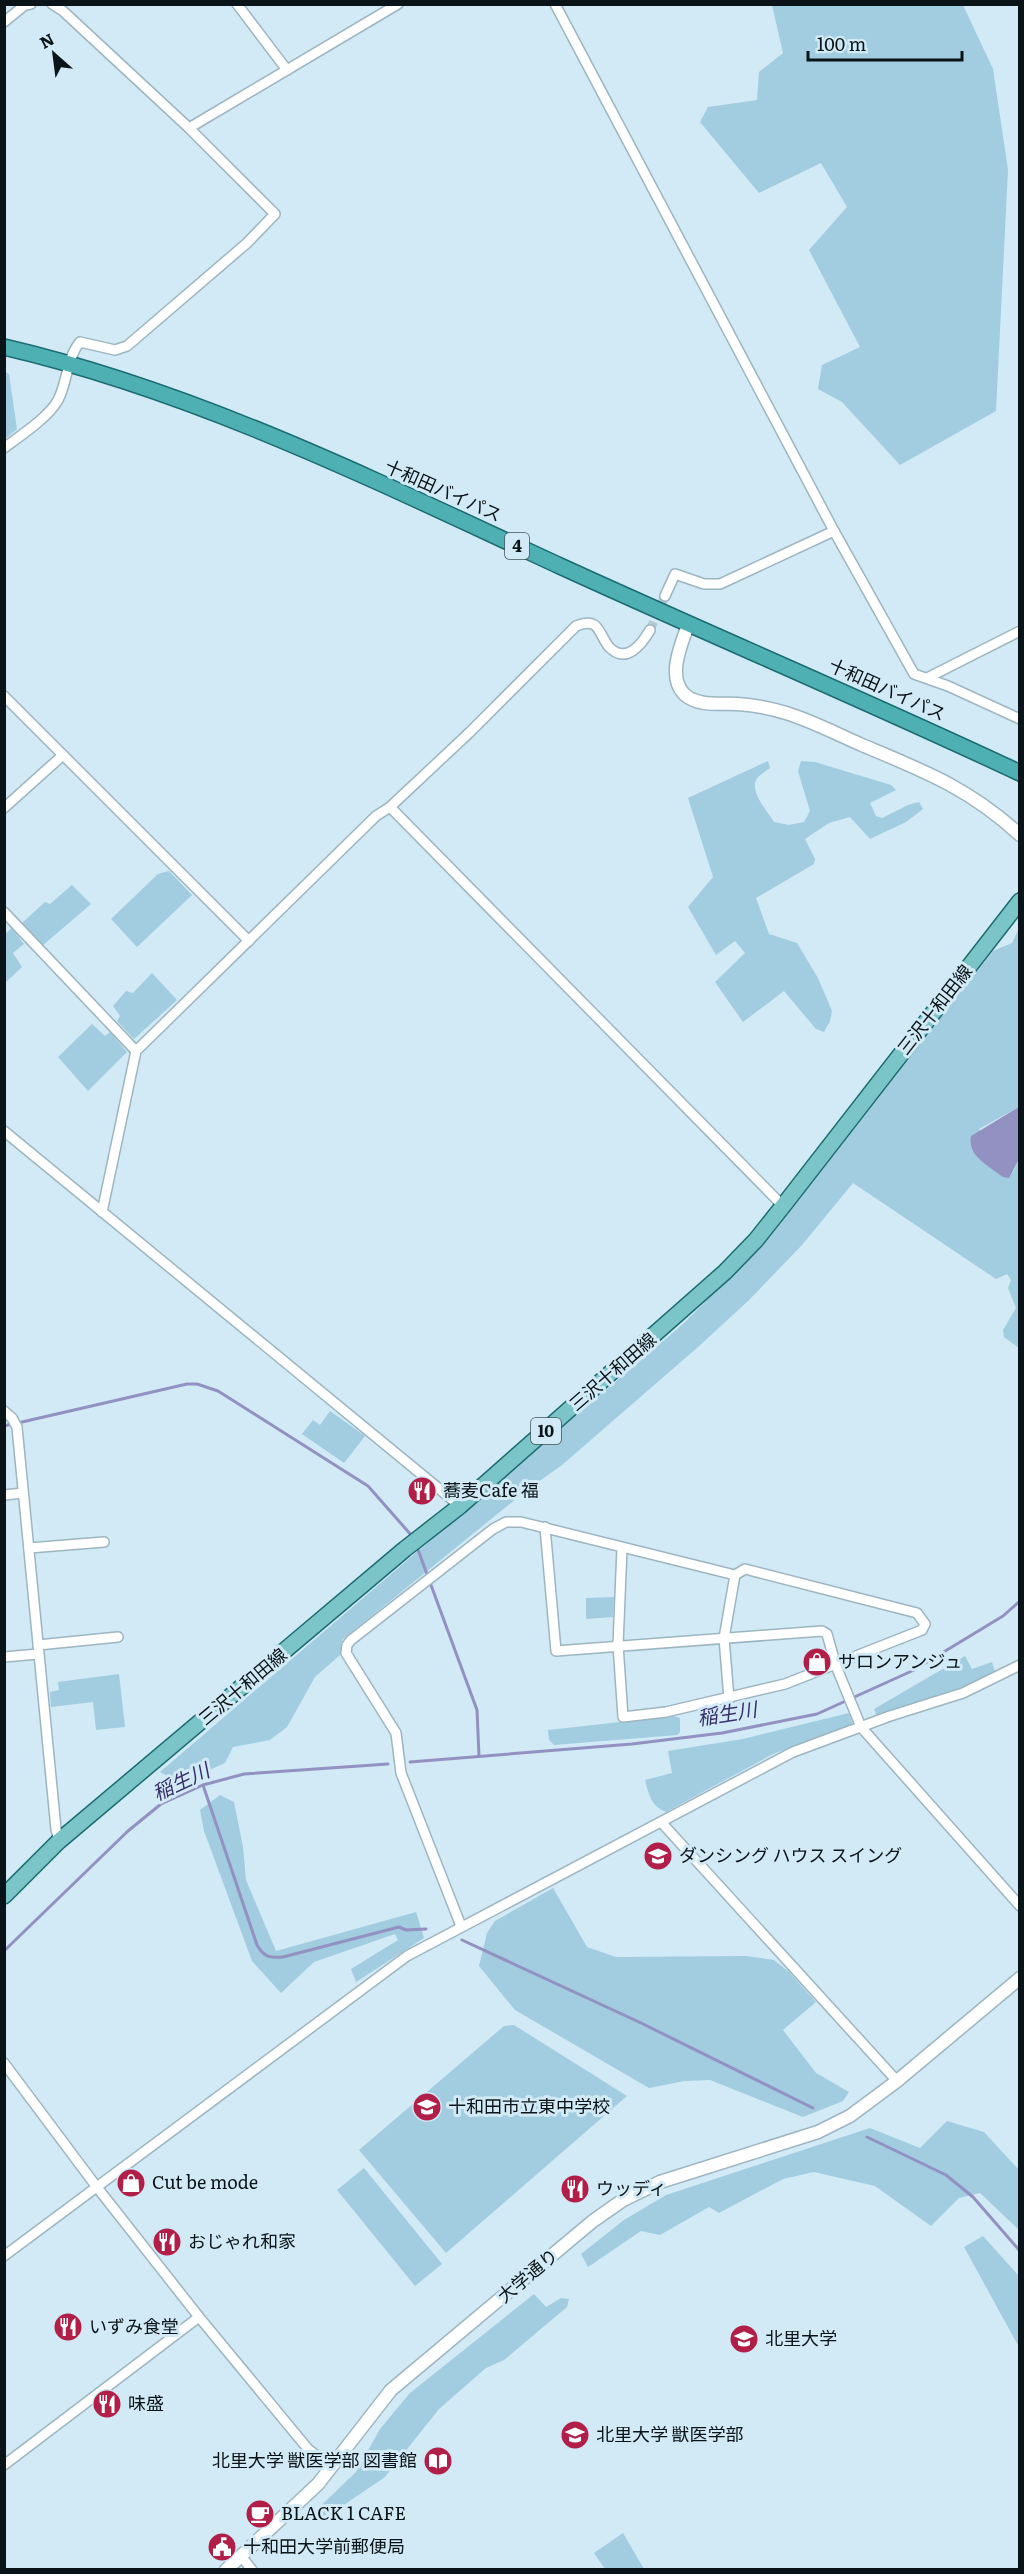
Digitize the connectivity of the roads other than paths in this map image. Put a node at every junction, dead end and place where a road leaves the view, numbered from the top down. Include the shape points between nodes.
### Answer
1 (52, 4) edge
2 (237, 4) edge
3 (398, 4) edge
4 (555, 4) edge
5 (26, 5) edge
6 (4, 22) edge
7 (287, 70) junction
8 (189, 128) junction
9 (4, 347) edge
10 (68, 364) junction
11 (4, 448) edge
12 (834, 531) junction
13 (665, 596) tunnel mouth
14 (688, 625) junction
15 (650, 630) tunnel mouth
16 (1020, 631) edge
17 (927, 678) junction
18 (4, 696) edge
19 (1020, 719) edge
20 (63, 755) junction
21 (1020, 773) edge
22 (390, 807) junction
23 (4, 808) edge
24 (1020, 835) edge
25 (1020, 901) edge
26 (4, 912) edge
27 (249, 941) junction
28 (136, 1051) junction
29 (4, 1131) edge
30 (783, 1206) junction
31 (102, 1212) junction
32 (4, 1411) edge
33 (23, 1493) junction
34 (4, 1495) edge
35 (460, 1506) junction
36 (545, 1527) junction
37 (104, 1542) dead end
38 (28, 1548) junction
39 (622, 1548) junction
40 (735, 1575) junction
41 (118, 1637) dead end
42 (724, 1638) junction
43 (618, 1645) junction
44 (38, 1650) junction
45 (4, 1657) edge
46 (1020, 1665) edge
47 (836, 1666) junction
48 (729, 1698) junction
49 (861, 1727) junction
50 (661, 1822) junction
51 (59, 1841) junction
52 (4, 1896) edge
53 (1020, 1906) edge
54 (461, 1926) junction
55 (1020, 1978) edge
56 (4, 2063) edge
57 (897, 2081) junction
58 (96, 2186) junction
59 (4, 2256) edge
60 (199, 2317) junction
61 (4, 2464) edge
62 (331, 2467) junction
63 (241, 2556) junction
64 (226, 2570) edge
65 (252, 2570) edge

1 - 8 street
2 - 7 street
3 - 7 street
4 - 12 street
5 - 6 street
7 - 8 street
8 - 10 street via 275,214 247,243 127,346 115,350 80,342
9 - 10 highway, 十和田バイパス / 4
10 - 11 street via 54,407
10 - 14 highway, 十和田バイパス / 4 via 164,395 284,442
12 - 13 street via 720,584 704,584 675,574
12 - 17 street via 914,674
14 - 21 highway, 十和田バイパス / 4
14 - 24 street via 676,674 678,685 692,700 763,707 815,724 953,785 988,807
15 - 22 street via 642,644 627,653 610,647 594,625 585,622 576,626
16 - 17 street
17 - 19 street
18 - 20 street
20 - 23 street
20 - 27 street
22 - 27 street via 376,816
22 - 30 street
25 - 30 main road, 三沢十和田線 / 10
26 - 28 street
27 - 28 street
28 - 31 street
29 - 31 street
30 - 35 main road, 三沢十和田線 / 10 via 756,1240 702,1293
31 - 35 street
32 - 33 street via 17,1427
33 - 34 street
33 - 38 street
35 - 51 main road, 三沢十和田線 / 10
36 - 39 street
36 - 43 street via 556,1651
36 - 54 street via 506,1522 493,1529 347,1645 346,1653 396,1732 401,1773
37 - 38 street
38 - 44 street
39 - 40 street
39 - 43 street
40 - 42 street
40 - 47 street via 745,1569 917,1613 923,1618 922,1630
41 - 44 street
42 - 43 street
42 - 47 street via 822,1631 827,1634
42 - 48 street
43 - 48 street via 623,1717
44 - 45 street
44 - 51 street
46 - 49 street via 963,1693
47 - 48 street
47 - 49 street
49 - 50 street via 793,1752
49 - 53 street
50 - 54 street
50 - 57 street
51 - 52 main road, 三沢十和田線 / 10
54 - 58 street via 386,1969
55 - 57 street, 大学通り
56 - 58 street
57 - 62 street, 大学通り via 850,2116 818,2132 660,2182 623,2200 391,2390
58 - 59 street
58 - 60 street
60 - 61 street
60 - 62 street via 308,2449
62 - 63 street, 大学通り
63 - 64 street, 大学通り
63 - 65 street

